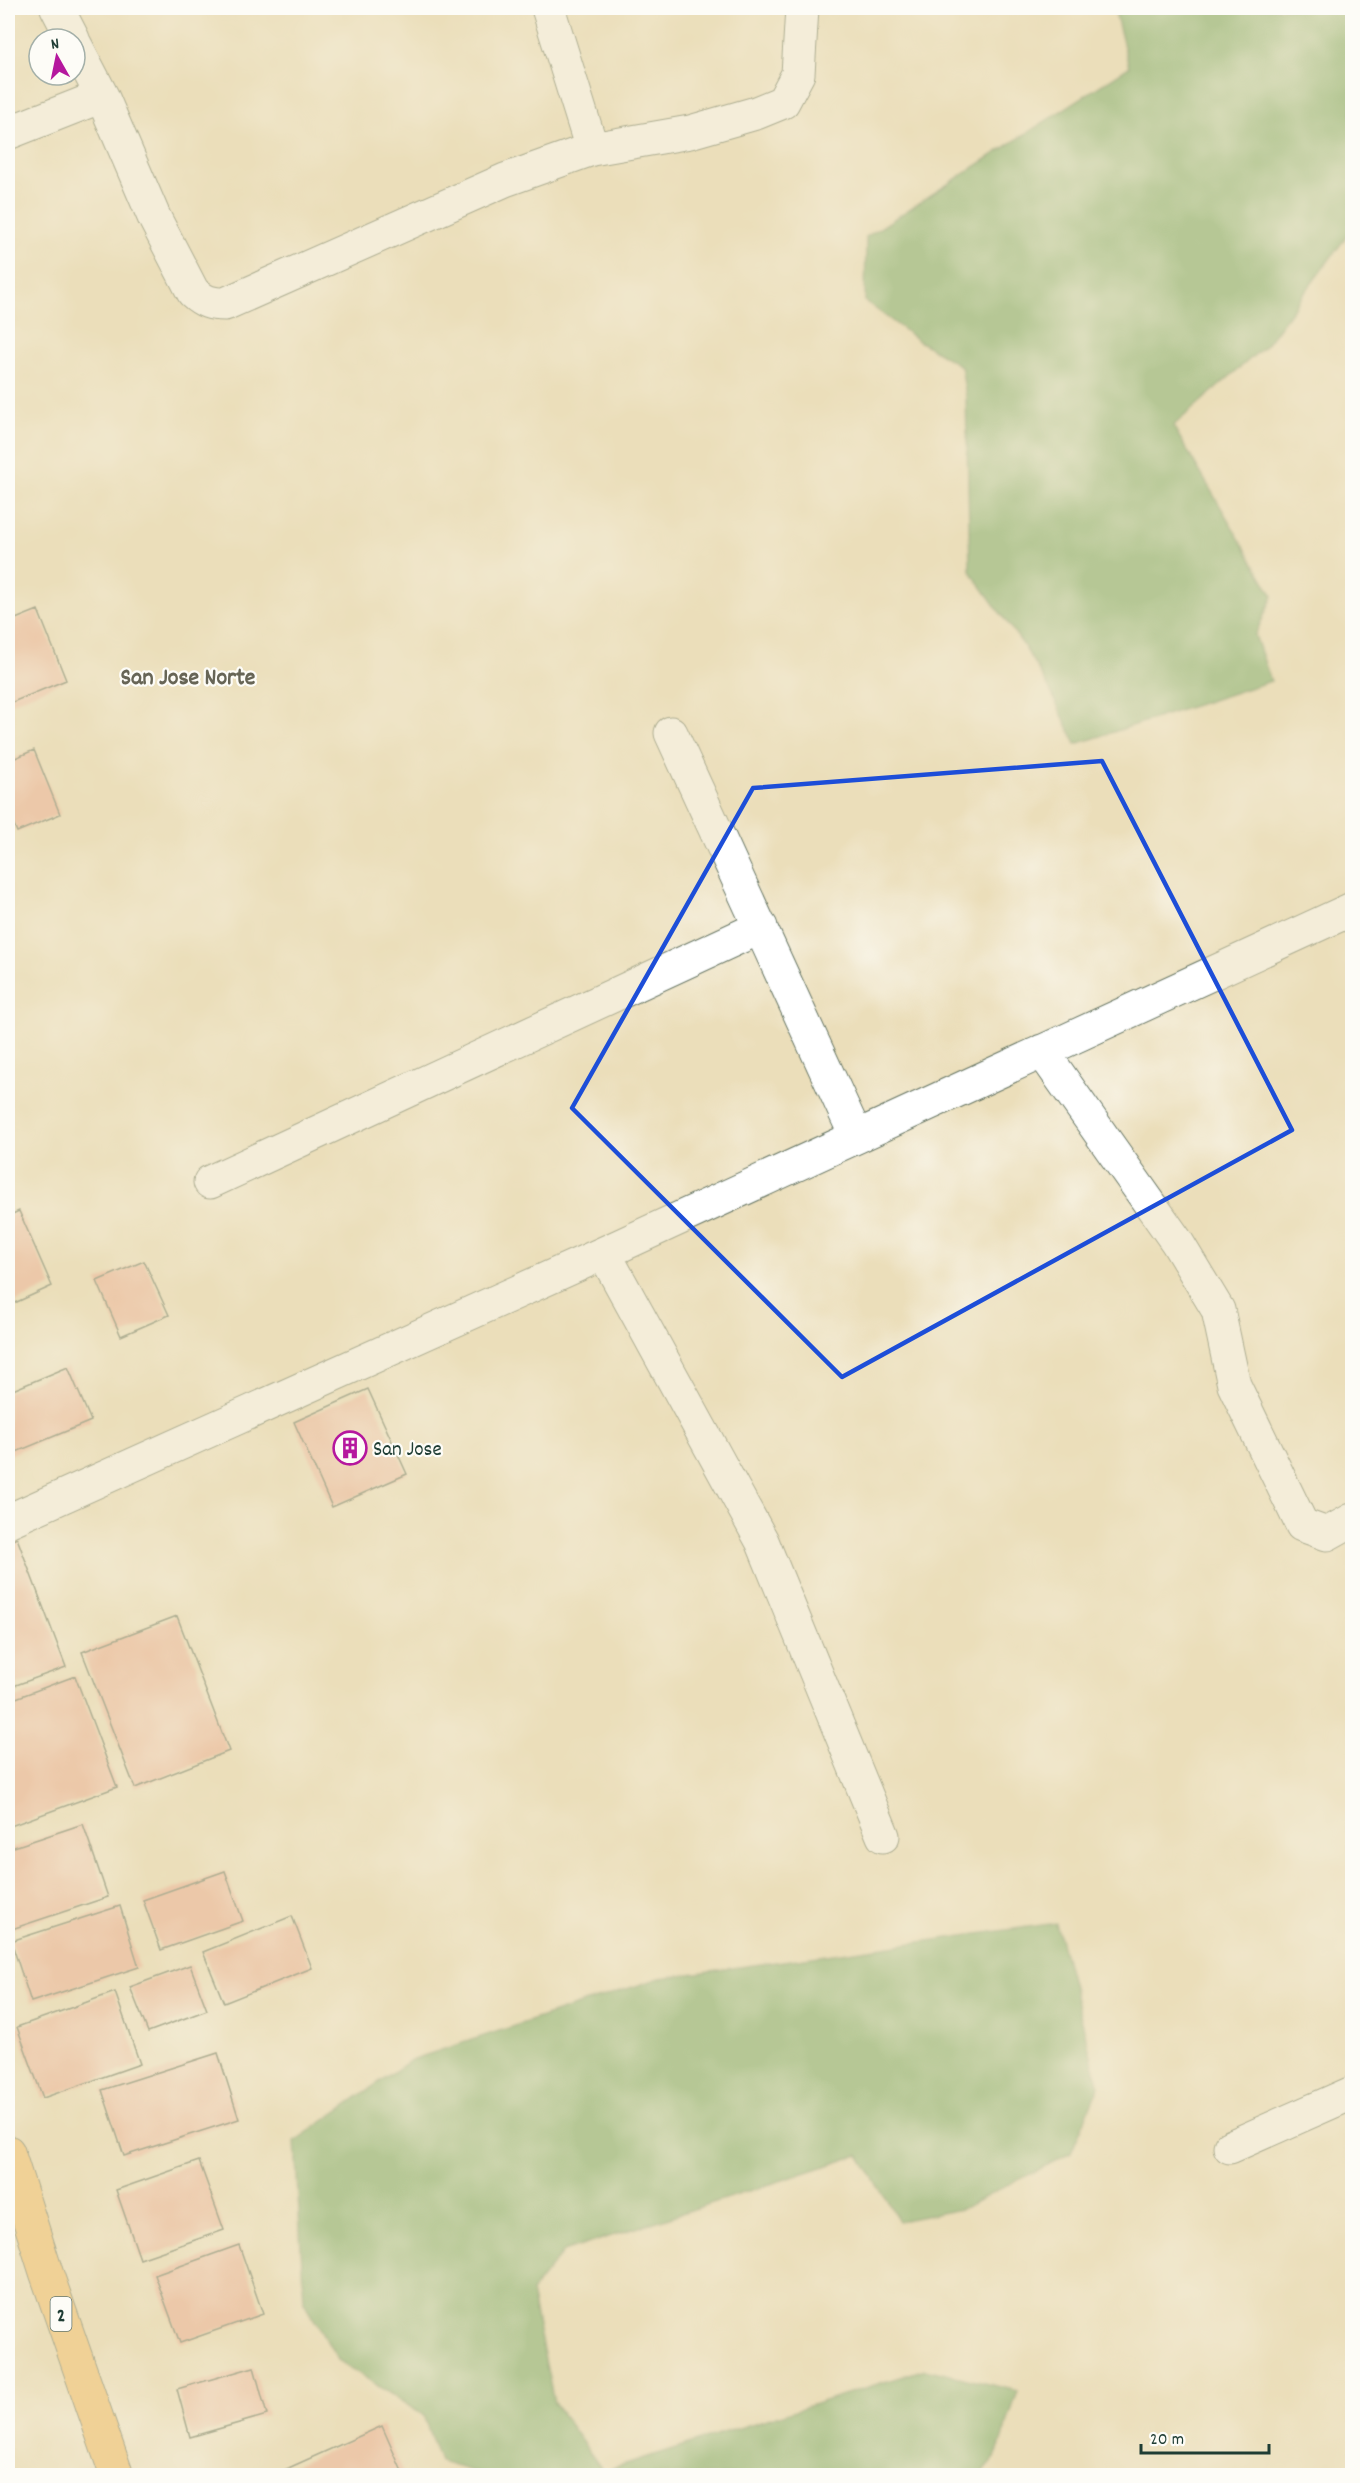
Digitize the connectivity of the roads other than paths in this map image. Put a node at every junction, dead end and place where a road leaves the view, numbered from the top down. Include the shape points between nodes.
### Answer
1 (57, 8) edge
2 (548, 8) edge
3 (802, 8) edge
4 (67, 27) edge
5 (87, 67) edge
6 (102, 96) junction
7 (8, 133) edge
8 (592, 149) junction
9 (671, 732) dead end
10 (1353, 909) edge
11 (761, 927) junction
12 (1042, 1051) junction
13 (856, 1136) junction
14 (210, 1182) dead end
15 (604, 1253) junction
16 (1353, 1520) edge
17 (8, 1521) edge
18 (883, 1836) dead end
19 (1353, 2093) edge
20 (1230, 2147) dead end
21 (8, 2152) edge
22 (117, 2475) edge

1 - 4 street
2 - 8 street
3 - 8 street via 798,74 783,102 690,132
5 - 6 street
6 - 7 street
6 - 8 street via 154,217 193,292 213,304 225,304 505,180
9 - 11 street
10 - 12 street
11 - 13 street
11 - 14 street
12 - 13 street
12 - 16 street via 1177,1242 1218,1310 1234,1385 1302,1525 1327,1534
13 - 15 street
15 - 17 street
15 - 18 street via 762,1540
19 - 20 street
21 - 22 highway, 2

